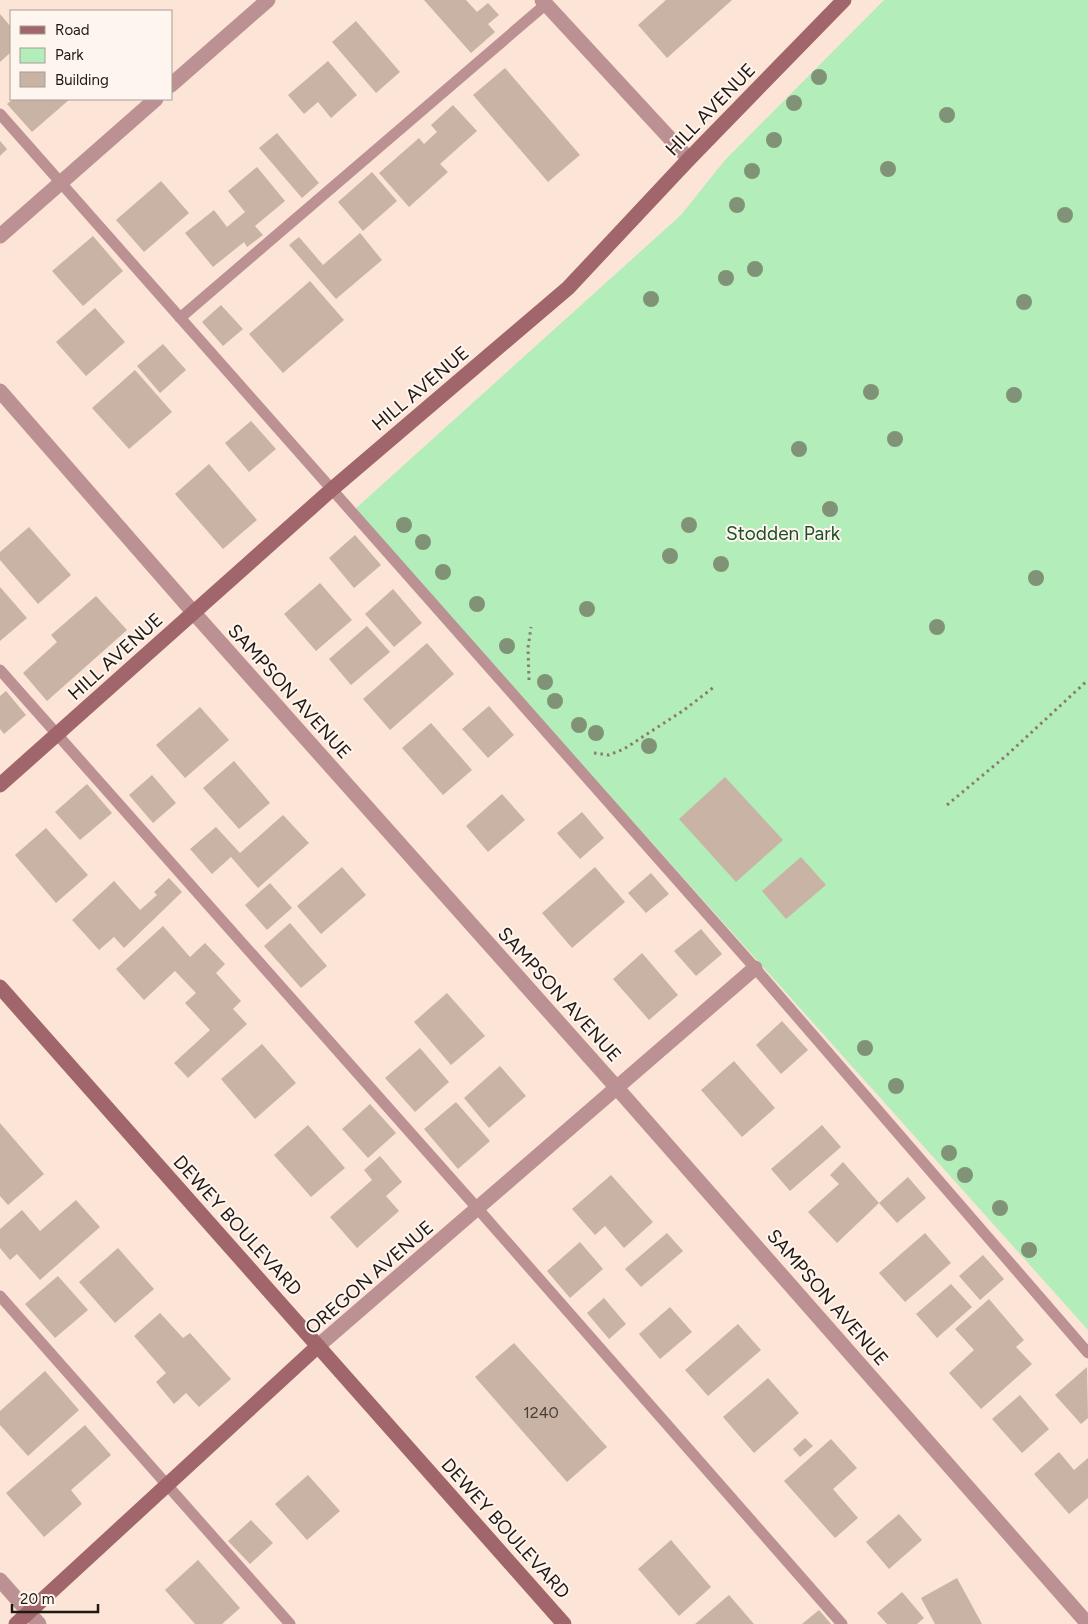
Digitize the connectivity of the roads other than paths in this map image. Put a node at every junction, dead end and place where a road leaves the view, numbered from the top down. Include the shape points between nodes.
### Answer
1 (268, 0) edge
2 (844, 0) edge
3 (544, 2) edge
4 (172, 85) edge
5 (155, 100) edge
6 (0, 114) edge
7 (689, 159) junction
8 (61, 182) junction
9 (0, 236) edge
10 (180, 318) junction
11 (0, 392) edge
12 (331, 490) junction
13 (194, 613) junction
14 (0, 670) edge
15 (57, 735) junction
16 (0, 785) edge
17 (755, 968) junction
18 (0, 987) edge
19 (617, 1088) junction
20 (478, 1209) junction
21 (0, 1296) edge
22 (318, 1346) junction
23 (1088, 1353) edge
24 (168, 1486) junction
25 (0, 1580) edge
26 (34, 1619) edge
27 (16, 1624) edge
28 (290, 1624) edge
29 (564, 1624) edge
30 (842, 1624) edge
31 (1088, 1624) edge

1 - 4 street
2 - 7 street, HILL AVENUE
3 - 7 street
3 - 10 lane
5 - 8 street
6 - 8 lane
7 - 12 street, HILL AVENUE via 568,288
8 - 9 street
8 - 10 lane
10 - 12 lane
11 - 13 street, SAMPSON AVENUE
12 - 13 street, HILL AVENUE
12 - 17 lane
13 - 15 street, HILL AVENUE
13 - 19 street, SAMPSON AVENUE
14 - 15 lane
15 - 16 street, HILL AVENUE
15 - 20 lane
17 - 19 street, OREGON AVENUE
17 - 23 lane
18 - 22 street, DEWEY BOULEVARD
19 - 20 street, OREGON AVENUE
19 - 31 street, SAMPSON AVENUE
20 - 22 street, OREGON AVENUE
20 - 30 lane
21 - 24 lane
22 - 24 street, OREGON AVENUE
22 - 29 street, DEWEY BOULEVARD
24 - 26 street, OREGON AVENUE
24 - 28 lane
25 - 26 street
26 - 27 street, OREGON AVENUE

